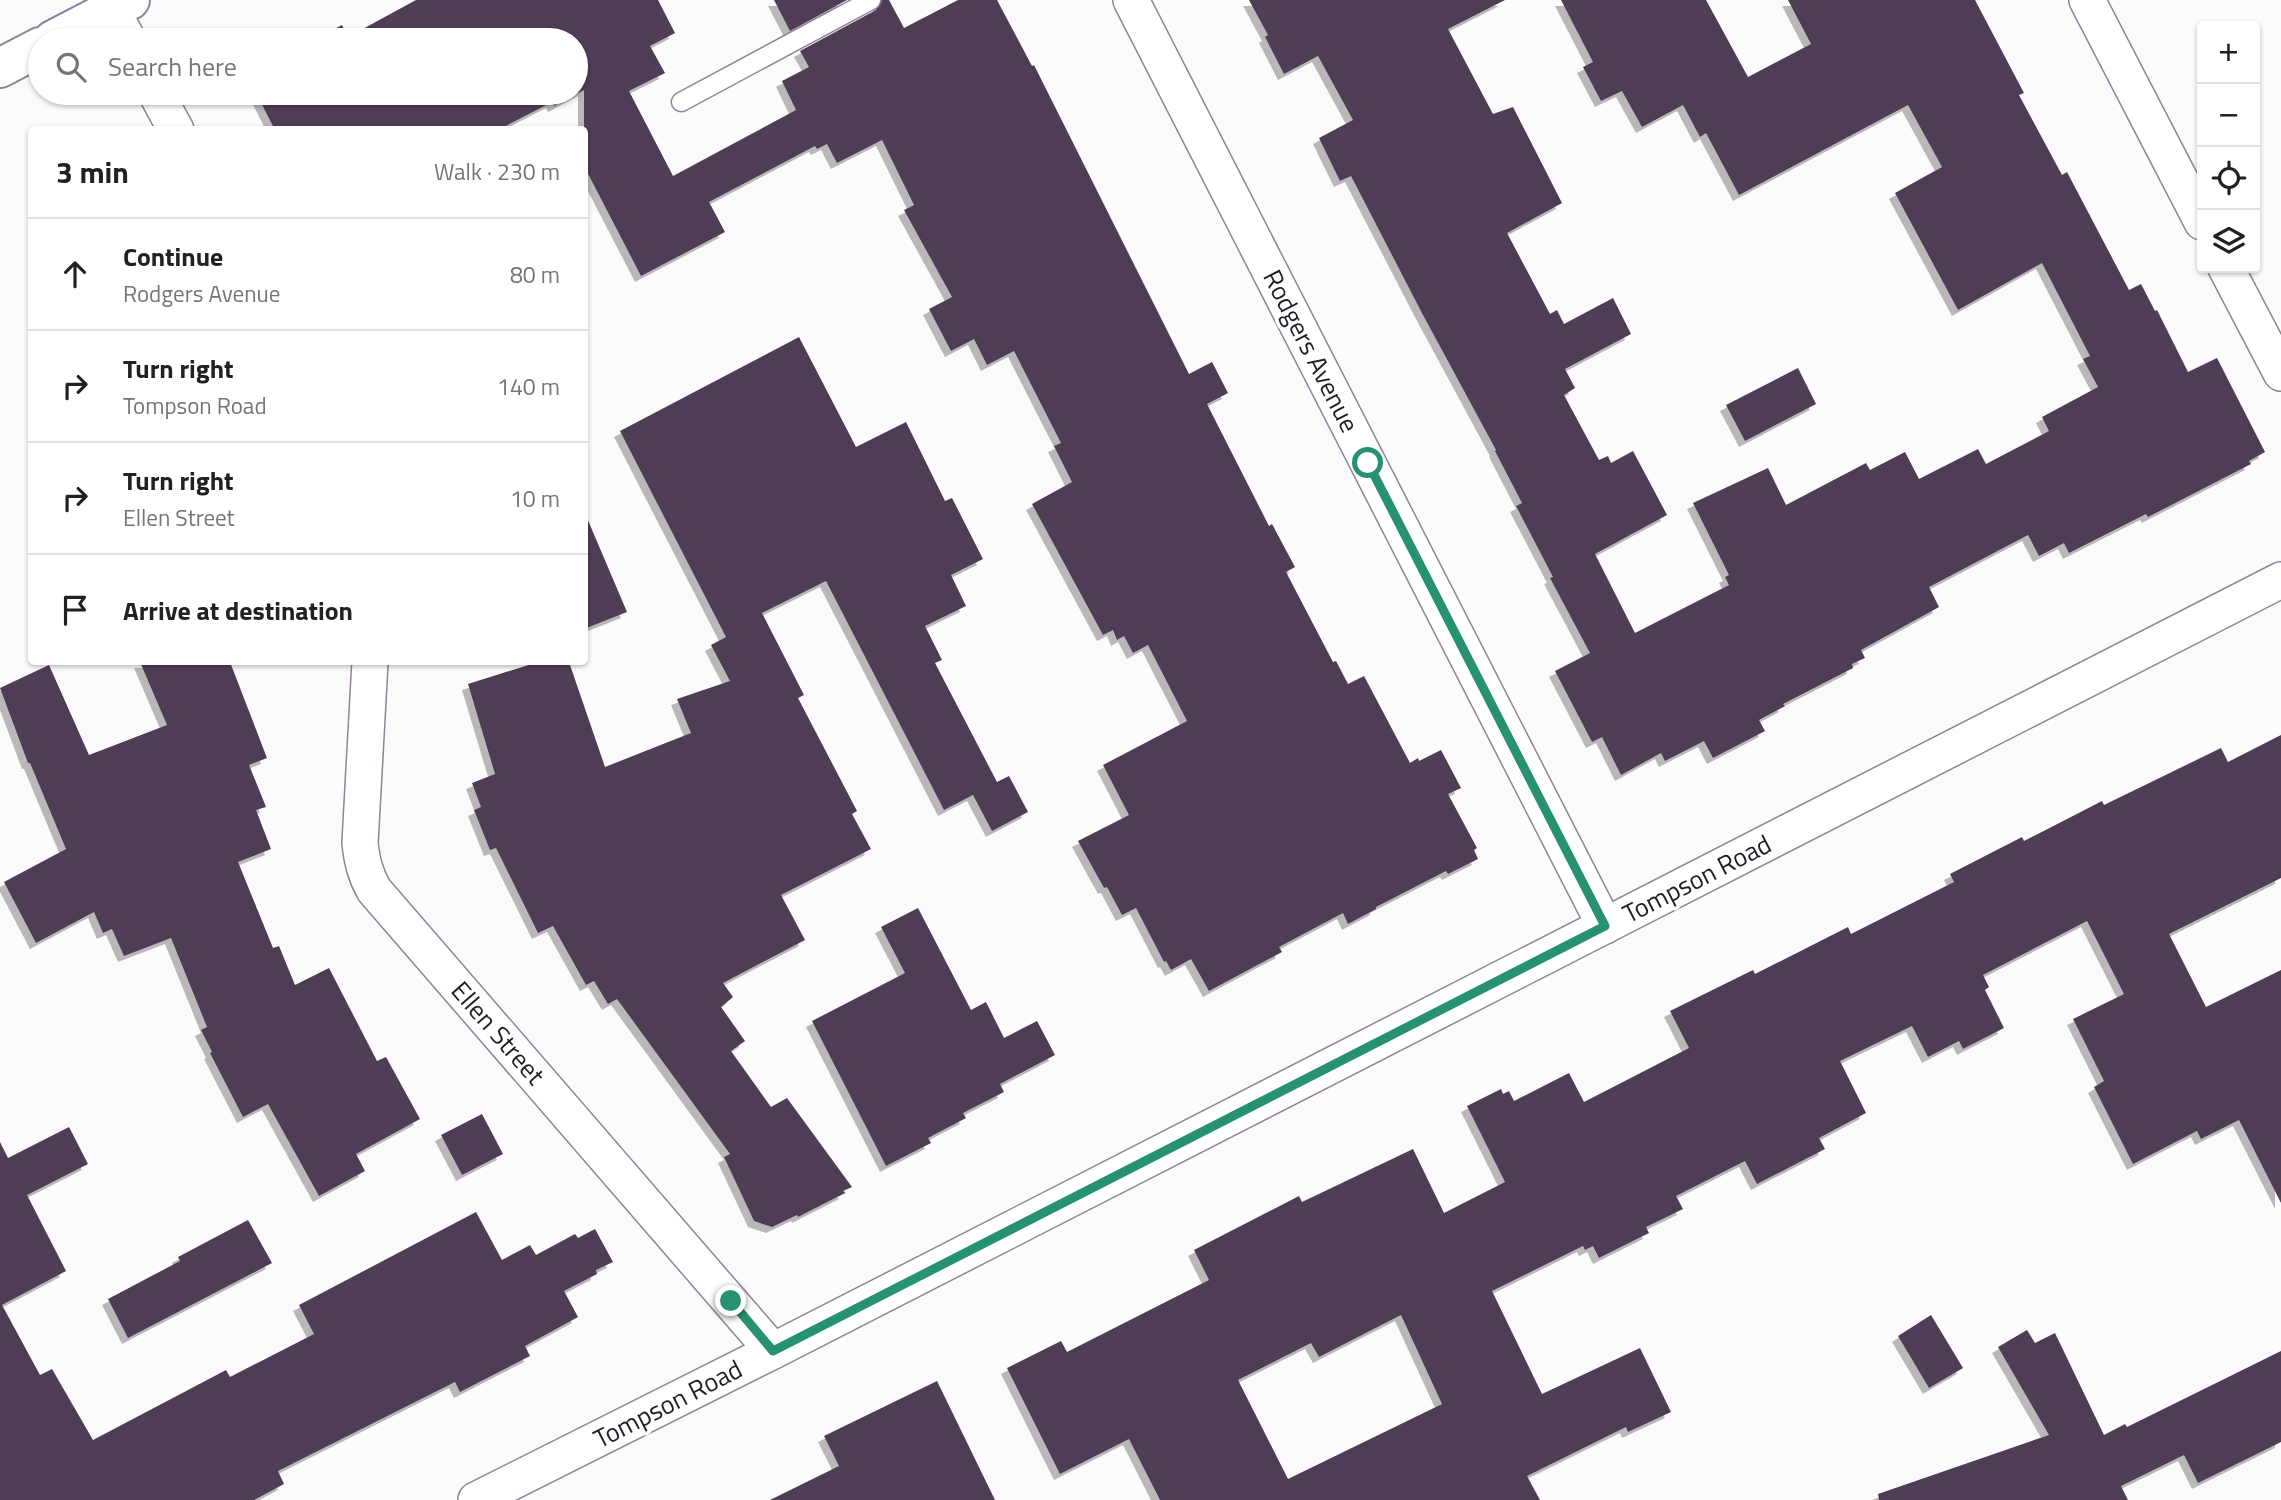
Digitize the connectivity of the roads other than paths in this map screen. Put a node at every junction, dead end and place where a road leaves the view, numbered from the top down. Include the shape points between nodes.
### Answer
1 (871, 0) edge
2 (1131, 0) edge
3 (2087, 0) edge
4 (123, 17) edge
5 (90, 28) edge
6 (28, 53) edge
7 (0, 68) edge
8 (681, 102) dead end
9 (162, 105) edge
10 (174, 126) edge
11 (2197, 212) edge
12 (2229, 273) edge
13 (2281, 373) edge
14 (2281, 580) edge
15 (370, 665) edge
16 (1605, 926) junction
17 (773, 1351) junction
18 (476, 1500) edge

1 - 8 lane
2 - 16 street, Rodgers Avenue
3 - 11 street
4 - 5 main road
6 - 7 main road
9 - 10 street
12 - 13 street
14 - 16 street, Tompson Road
15 - 17 street, Ellen Street via 360,843 366,876 374,890
16 - 17 street, Tompson Road
17 - 18 street, Tompson Road

